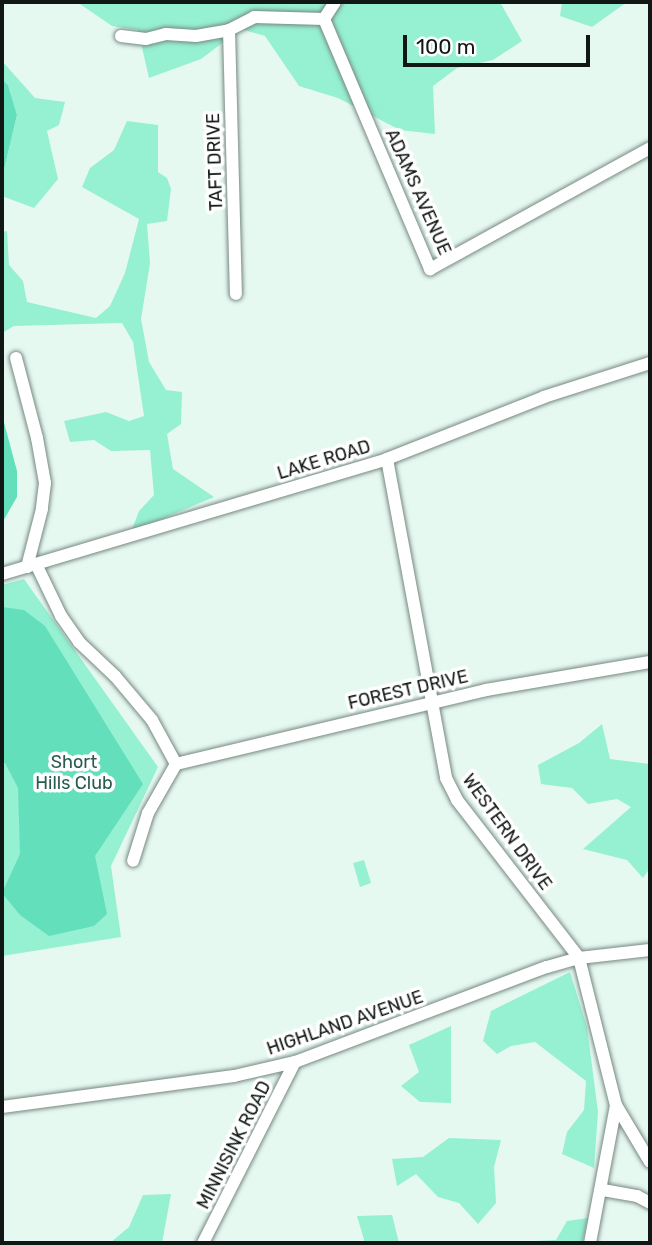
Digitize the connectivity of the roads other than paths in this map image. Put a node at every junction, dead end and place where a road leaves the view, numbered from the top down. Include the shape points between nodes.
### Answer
1 (335, 2) edge
2 (324, 19) junction
3 (229, 30) junction
4 (121, 36) dead end
5 (650, 148) edge
6 (236, 294) dead end
7 (16, 358) dead end
8 (650, 363) edge
9 (387, 459) junction
10 (32, 565) junction
11 (2, 574) edge
12 (650, 662) edge
13 (431, 702) junction
14 (176, 764) junction
15 (133, 861) dead end
16 (650, 950) edge
17 (579, 958) junction
18 (295, 1062) junction
19 (616, 1105) junction
20 (2, 1107) edge
21 (650, 1161) edge
22 (603, 1190) junction
23 (650, 1203) edge
24 (203, 1243) edge
25 (590, 1243) edge

1 - 2 street
2 - 3 street via 254,16
2 - 5 street, ADAMS AVENUE via 430,269
3 - 4 street via 146,39
3 - 6 street, TAFT DRIVE
7 - 10 street via 45,483
8 - 9 street, LAKE ROAD via 544,397
9 - 10 street, LAKE ROAD
9 - 13 street, WESTERN DRIVE
10 - 11 street, LAKE ROAD
10 - 14 street via 67,625 152,720
12 - 13 street, FOREST DRIVE
13 - 14 street, FOREST DRIVE
13 - 17 street, WESTERN DRIVE via 446,778 457,800
14 - 15 street via 148,813
16 - 17 street, HIGHLAND AVENUE
17 - 18 street, HIGHLAND AVENUE
17 - 19 street, WESTERN DRIVE
18 - 20 street, HIGHLAND AVENUE via 234,1076
18 - 24 street, MINNISINK ROAD
19 - 21 street, WESTERN DRIVE
19 - 22 street
22 - 23 street
22 - 25 street

